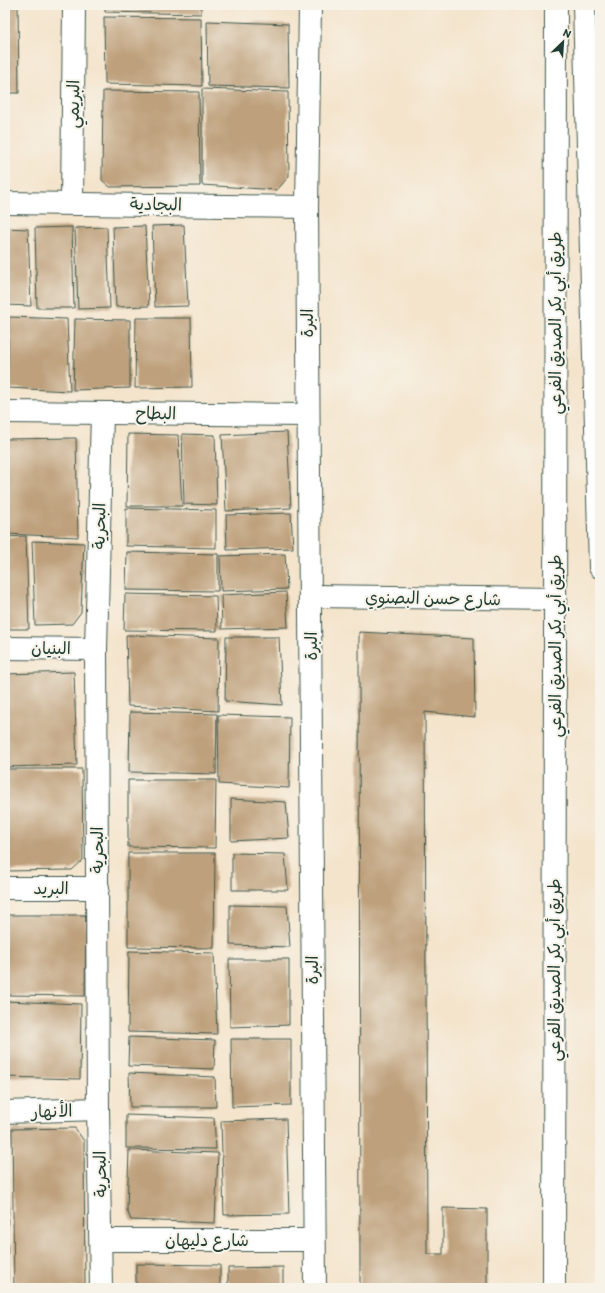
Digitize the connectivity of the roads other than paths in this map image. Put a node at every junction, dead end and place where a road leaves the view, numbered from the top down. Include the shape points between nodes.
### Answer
1 (74, 5) edge
2 (310, 5) edge
3 (556, 5) edge
4 (584, 5) edge
5 (5, 203) edge
6 (72, 203) junction
7 (307, 207) junction
8 (600, 293) edge
9 (5, 412) edge
10 (102, 413) junction
11 (308, 415) junction
12 (600, 442) edge
13 (600, 567) edge
14 (310, 596) junction
15 (555, 599) junction
16 (5, 648) edge
17 (96, 649) junction
18 (5, 888) edge
19 (98, 888) junction
20 (98, 1109) junction
21 (5, 1112) edge
22 (101, 1240) junction
23 (314, 1240) junction
24 (101, 1288) edge
25 (315, 1288) edge
26 (554, 1288) edge

1 - 6 street, البريمي
2 - 7 street, البرة
3 - 15 street, طريق أبي بكر الصديق الفرعي
4 - 13 street
5 - 6 street, البجادية
6 - 7 street, البجادية
7 - 11 street, البرة
8 - 12 street
9 - 10 street, البطاح
10 - 11 street, البطاح
10 - 17 street, البحرية
11 - 14 street, البرة
14 - 15 street, شارع حسن البصنوي
14 - 23 street, البرة
15 - 26 street, طريق أبي بكر الصديق الفرعي
16 - 17 street, البنيان
17 - 19 street, البحرية
18 - 19 street, البريد
19 - 20 street, البحرية
20 - 21 street, الأنهار
20 - 22 street, البحرية
22 - 23 street, شارع دليهان
22 - 24 street, البحرية
23 - 25 street, البرة

